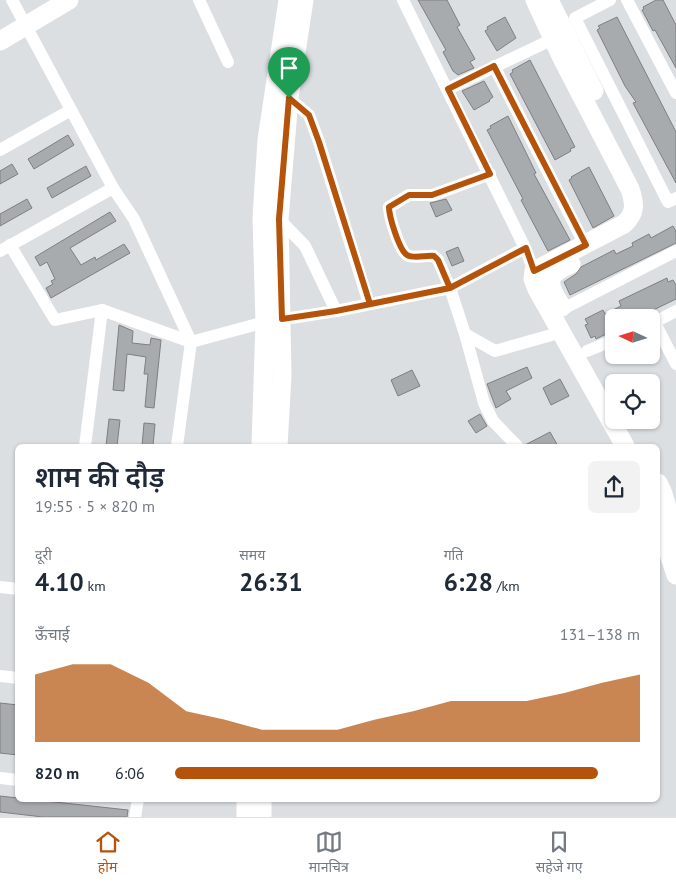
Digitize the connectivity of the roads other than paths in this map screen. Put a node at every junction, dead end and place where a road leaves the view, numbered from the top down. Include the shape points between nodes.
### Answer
1 (12, 0) edge
2 (69, 0) edge
3 (199, 0) edge
4 (288, 0) edge
5 (304, 0) edge
6 (404, 0) edge
7 (535, 0) edge
8 (549, 0) edge
9 (610, 0) edge
10 (627, 0) edge
11 (26, 26) junction
12 (563, 28) junction
13 (0, 41) edge
14 (228, 62) dead end
15 (494, 66) junction
16 (448, 89) junction
17 (676, 93) edge
18 (289, 98) junction
19 (71, 110) junction
20 (0, 150) edge
21 (490, 174) junction
22 (113, 188) junction
23 (676, 198) edge
24 (271, 219) junction
25 (586, 245) junction
26 (5, 248) edge
27 (526, 248) junction
28 (676, 251) edge
29 (534, 271) junction
30 (450, 288) junction
31 (551, 290) junction
32 (370, 304) junction
33 (102, 310) junction
34 (563, 310) junction
35 (676, 310) edge
36 (336, 311) junction
37 (660, 319) edge
38 (273, 321) junction
39 (562, 332) junction
40 (465, 334) junction
41 (660, 335) edge
42 (190, 342) junction
43 (605, 344) edge
44 (587, 351) junction
45 (676, 364) edge
46 (605, 383) edge
47 (630, 429) edge
48 (86, 444) edge
49 (177, 444) edge
50 (262, 444) edge
51 (278, 444) edge
52 (515, 444) edge
53 (625, 444) edge
54 (637, 444) edge
55 (660, 487) edge
56 (660, 526) edge
57 (676, 536) edge
58 (676, 575) edge
59 (0, 587) edge
60 (15, 589) edge
61 (0, 676) edge
62 (15, 678) edge
63 (0, 778) edge
64 (15, 780) edge
65 (138, 802) edge
66 (246, 802) edge
67 (262, 802) edge
68 (136, 817) edge
69 (246, 817) edge
70 (262, 817) edge

1 - 11 street
2 - 11 main road
3 - 14 street
4 - 24 main road via 267,140
5 - 18 main road
6 - 16 street
7 - 12 main road
8 - 12 main road
9 - 12 street
10 - 17 street
11 - 13 main road
11 - 19 street
12 - 15 street
12 - 23 street via 668,202
12 - 25 main road via 635,206 624,224
12 - 31 main road via 640,181 647,207 643,220 634,230 554,273 550,281
15 - 16 street
15 - 25 street
16 - 21 street
18 - 24 main road
18 - 32 street via 309,115
19 - 20 street
19 - 22 street
21 - 27 street
21 - 30 street via 432,195 409,195 389,207 405,254 434,256
22 - 26 street
22 - 42 street via 134,219
24 - 36 street via 305,246
24 - 38 main road
25 - 29 main road
26 - 33 street via 55,320
27 - 29 street
27 - 30 street
28 - 34 street
29 - 31 street
29 - 39 main road via 535,284
30 - 32 street
30 - 40 street
31 - 34 main road
32 - 36 street
33 - 42 street
33 - 48 street
34 - 44 main road
35 - 37 street
36 - 38 street
38 - 42 street
38 - 50 main road
38 - 51 main road via 282,375
39 - 40 street via 495,351
39 - 53 main road
40 - 52 street via 488,413
41 - 45 street
42 - 49 street
43 - 44 street
44 - 46 main road
47 - 54 main road
55 - 57 main road
56 - 58 main road
59 - 60 street
61 - 62 street
63 - 64 street
65 - 68 street
66 - 69 main road
67 - 70 main road

